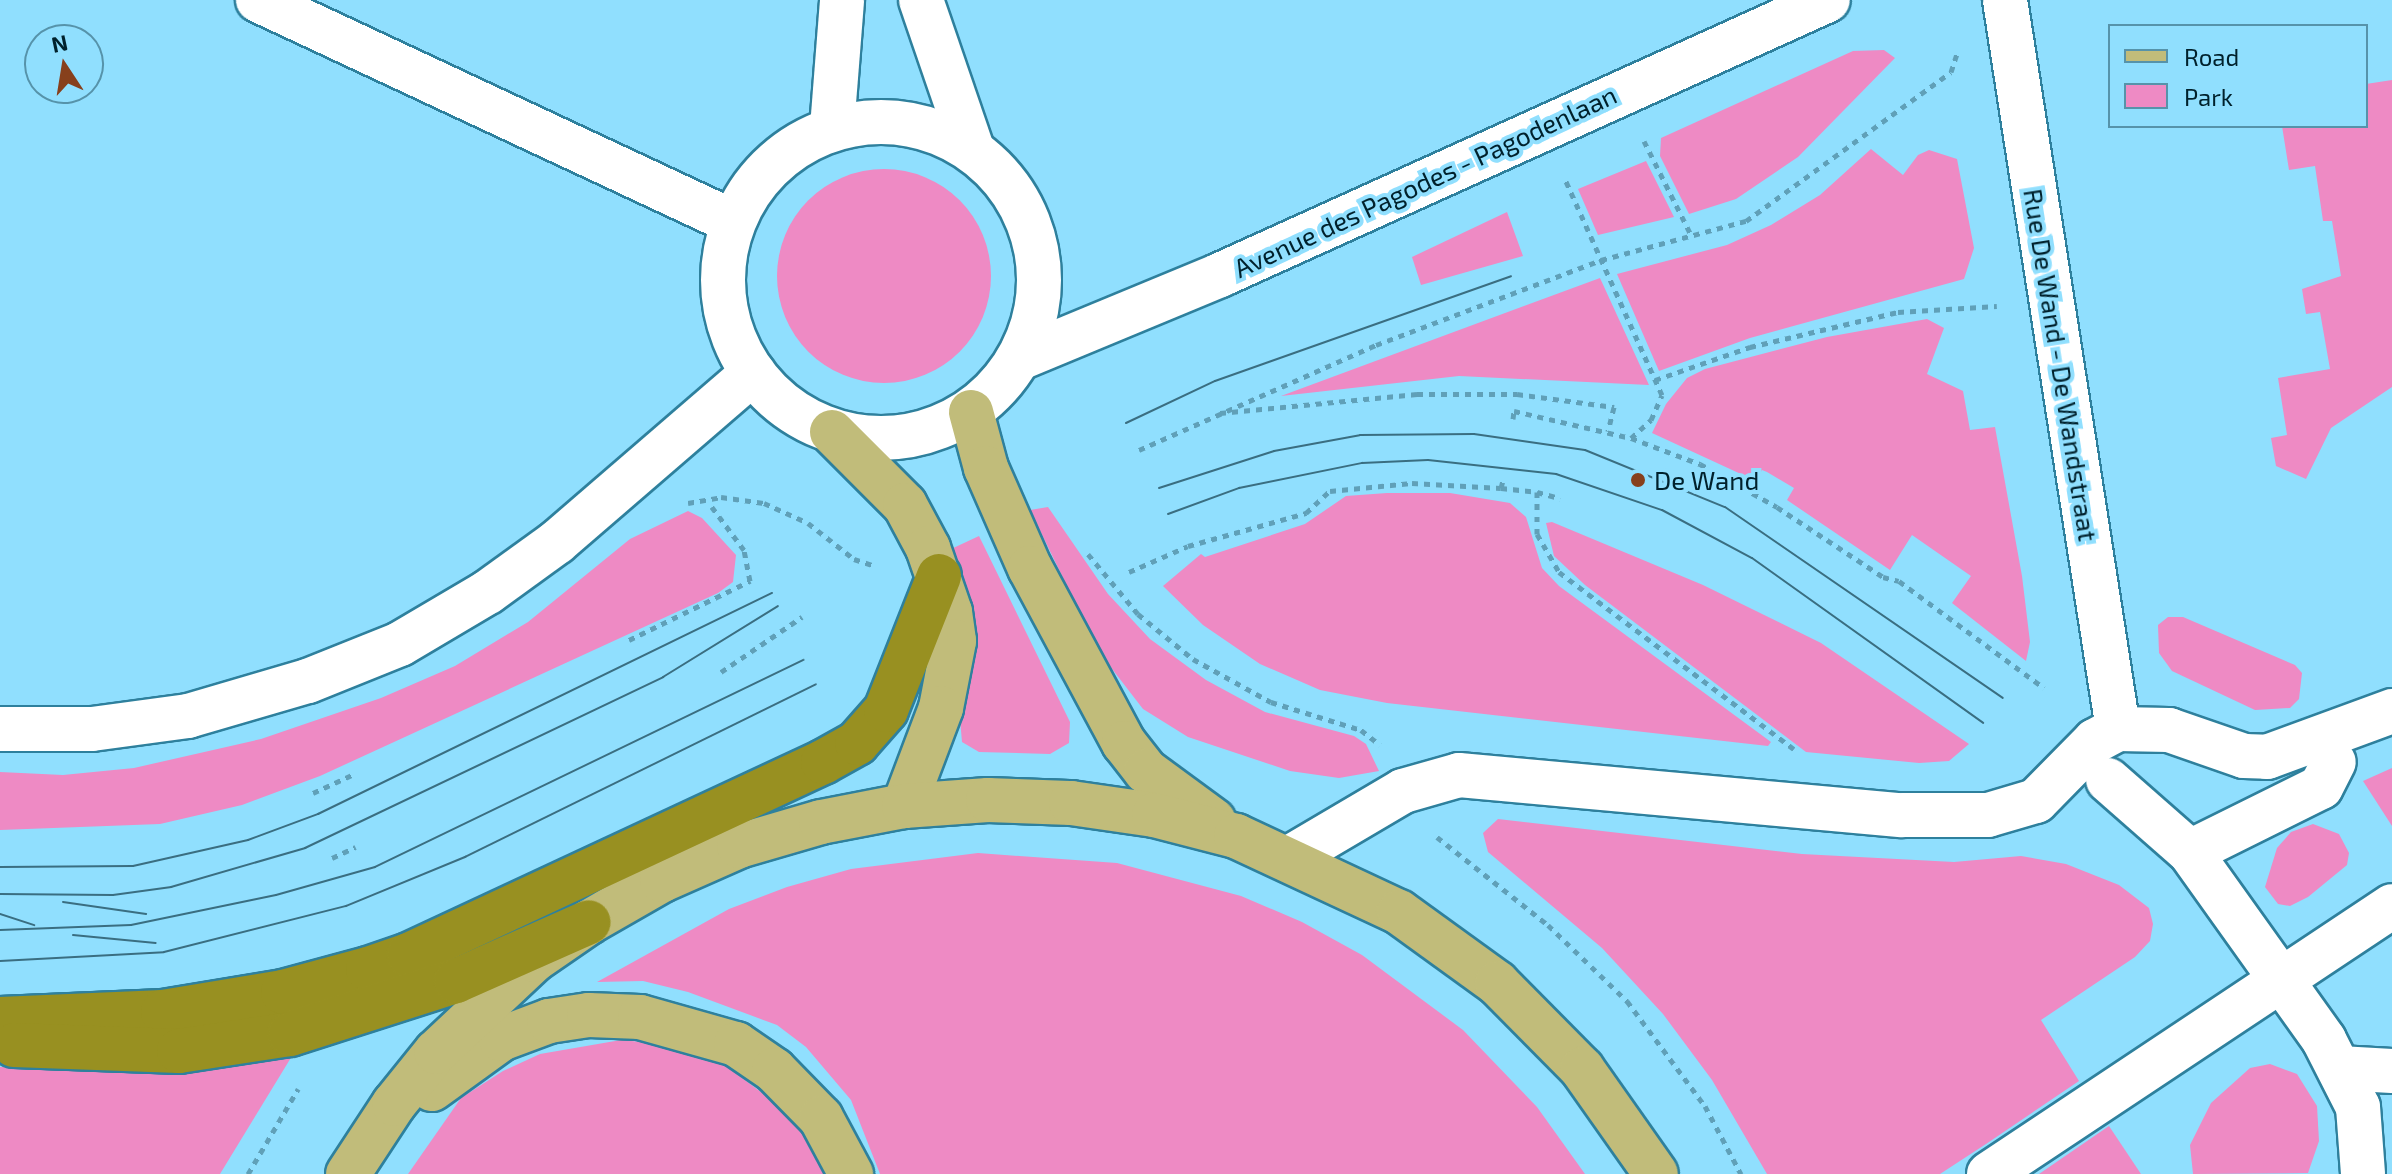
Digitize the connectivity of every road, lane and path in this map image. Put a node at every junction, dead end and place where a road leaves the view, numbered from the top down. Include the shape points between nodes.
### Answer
1 (258, 0) edge
2 (842, 0) edge
3 (921, 0) edge
4 (1828, 0) edge
5 (2005, 0) edge
6 (1951, 72) dead end
7 (832, 128) junction
8 (1642, 136) dead end
9 (972, 149) junction
10 (1562, 173) dead end
11 (733, 222) junction
12 (1692, 237) junction
13 (1601, 260) junction
14 (2003, 305) dead end
15 (1020, 358) junction
16 (753, 373) junction
17 (1655, 380) junction
18 (971, 412) junction
19 (1215, 414) junction
20 (1513, 419) dead end
21 (1608, 431) junction
22 (832, 432) junction
23 (1631, 438) junction
24 (1139, 450) dead end
25 (1503, 480) dead end
26 (1501, 488) junction
27 (1537, 492) junction
28 (1560, 498) dead end
29 (712, 507) dead end
30 (1129, 572) dead end
31 (939, 576) junction
32 (802, 617) dead end
33 (629, 640) dead end
34 (721, 672) dead end
35 (2044, 688) dead end
36 (2392, 711) edge
37 (0, 729) edge
38 (2118, 729) junction
39 (1801, 754) dead end
40 (2334, 762) dead end
41 (356, 773) dead end
42 (2108, 780) dead end
43 (313, 793) dead end
44 (904, 806) junction
45 (1426, 829) dead end
46 (1236, 836) junction
47 (356, 847) dead end
48 (2190, 852) junction
49 (1291, 857) junction
50 (332, 858) dead end
51 (2392, 906) edge
52 (589, 922) junction
53 (2281, 979) junction
54 (0, 1019) edge
55 (0, 1043) edge
56 (2339, 1068) junction
57 (2392, 1071) edge
58 (305, 1077) dead end
59 (352, 1166) edge
60 (248, 1174) edge
61 (851, 1174) edge
62 (1656, 1174) edge
63 (1741, 1174) edge
64 (1989, 1174) edge
65 (2363, 1174) edge

1 - 11 street
2 - 7 street
3 - 9 street
4 - 15 street, Avenue des Pagodes - Pagodenlaan via 1220,275
5 - 38 street, Rue De Wand - De Wandstraat
6 - 12 path via 1769,208 1746,221
7 - 9 street via 886,121
7 - 11 street via 790,150 756,181
8 - 12 path
9 - 15 street via 1000,173 1022,204 1036,239 1041,276 1037,316
10 - 13 path
11 - 16 street via 722,266 725,312 741,357
12 - 13 path
13 - 17 path
13 - 19 path via 1376,345
14 - 17 path via 1898,312 1750,347
15 - 18 street
16 - 22 street via 798,417
16 - 37 street via 557,542 488,592 400,644 308,681 188,716 92,729
17 - 23 path via 1662,395 1651,420
18 - 22 street via 928,432 880,440
18 - 46 main road via 986,468 1030,568 1124,743 1146,771
19 - 21 path via 1417,394 1517,394 1614,407
19 - 24 path
20 - 21 path via 1514,411
21 - 23 path
22 - 31 main road via 905,505
23 - 35 path via 1700,464 1777,507 1883,577 1899,581
25 - 26 path
26 - 27 path
26 - 30 path via 1401,484 1330,491 1306,513 1188,546
27 - 28 path
27 - 39 path via 1537,534 1559,572
29 - 33 path via 744,550 750,581
31 - 44 main road via 954,641 924,764
31 - 54 highway via 886,710 857,743 823,762 409,955 368,969 283,992 163,1012
32 - 34 path
36 - 38 street via 2267,757 2244,756 2169,730
38 - 49 street via 2095,741 2036,801 1988,815 1902,815 1459,775 1403,791
40 - 48 street via 2321,787
41 - 43 path
42 - 48 street
44 - 46 main road via 988,800 1071,803 1154,815
44 - 52 main road via 821,822 739,846 662,880
45 - 63 path via 1548,925 1627,1001 1689,1082
46 - 49 main road
47 - 50 path
48 - 53 street
49 - 62 main road via 1399,912 1497,983 1582,1069
51 - 53 street
52 - 55 highway via 456,981 290,1034 179,1051
52 - 59 main road via 484,1004 394,1104
53 - 56 street
53 - 64 street
56 - 57 street
56 - 65 street via 2358,1107
58 - 60 path
59 - 61 main road via 447,1075 501,1039 549,1021 589,1015 640,1017 736,1044 801,1094 821,1118

